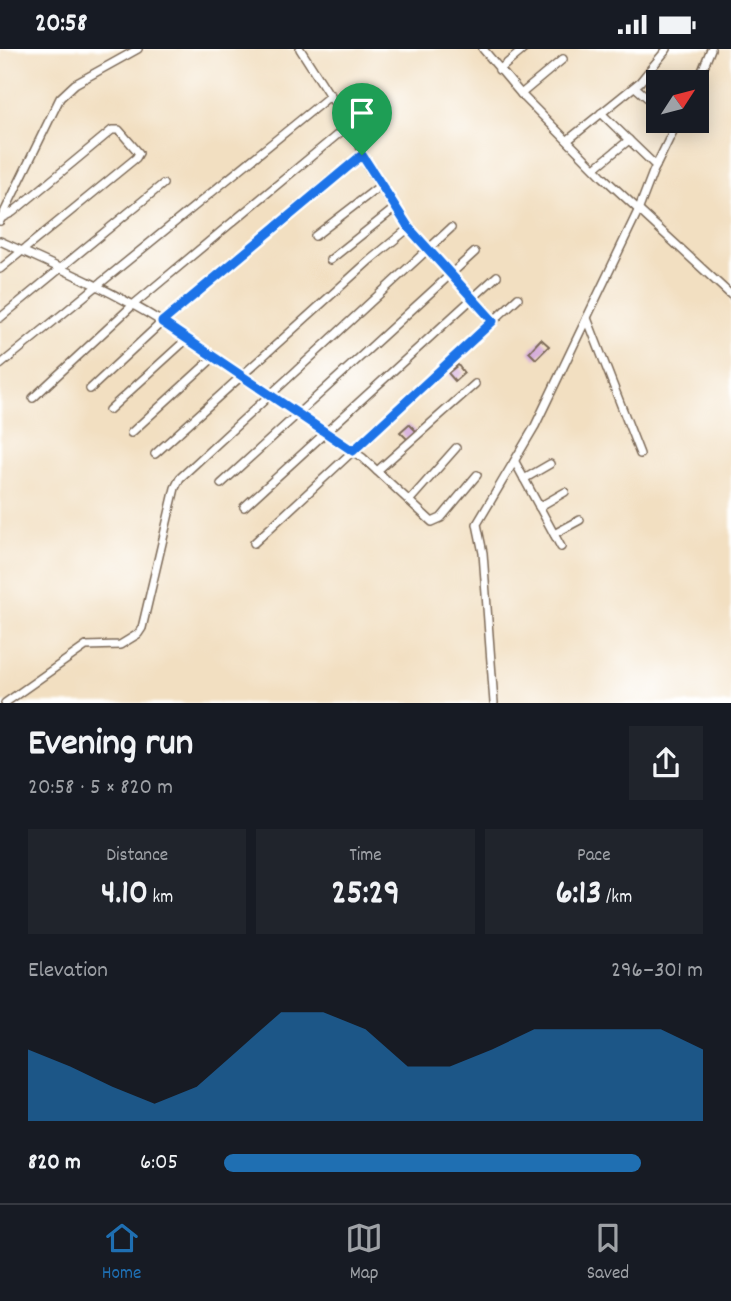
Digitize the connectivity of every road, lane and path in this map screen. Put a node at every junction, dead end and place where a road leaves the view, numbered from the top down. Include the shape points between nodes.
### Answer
1 (138, 49) edge
2 (300, 49) edge
3 (483, 49) edge
4 (524, 49) edge
5 (667, 49) edge
6 (710, 49) edge
7 (125, 52) edge
8 (563, 59) dead end
9 (499, 70) junction
10 (702, 70) edge
11 (635, 87) junction
12 (521, 94) junction
13 (331, 95) junction
14 (646, 97) edge
15 (601, 113) junction
16 (349, 125) junction
17 (671, 133) edge
18 (629, 139) junction
19 (568, 140) junction
20 (362, 155) junction
21 (656, 166) junction
22 (595, 169) junction
23 (163, 184) dead end
24 (381, 185) junction
25 (395, 208) junction
26 (638, 211) junction
27 (1, 219) edge
28 (409, 228) junction
29 (451, 228) dead end
30 (315, 236) dead end
31 (0, 241) edge
32 (429, 250) junction
33 (22, 251) junction
34 (475, 252) dead end
35 (330, 260) dead end
36 (60, 268) junction
37 (0, 269) edge
38 (450, 274) junction
39 (497, 276) dead end
40 (97, 285) junction
41 (731, 295) edge
42 (472, 298) junction
43 (518, 298) dead end
44 (134, 304) junction
45 (0, 318) edge
46 (587, 318) junction
47 (493, 321) junction
48 (162, 322) junction
49 (187, 339) junction
50 (214, 357) junction
51 (0, 365) edge
52 (242, 377) junction
53 (475, 384) dead end
54 (90, 389) dead end
55 (270, 396) junction
56 (33, 398) dead end
57 (109, 410) dead end
58 (297, 414) junction
59 (325, 432) junction
60 (131, 433) dead end
61 (456, 448) dead end
62 (353, 451) junction
63 (155, 454) dead end
64 (640, 454) dead end
65 (514, 462) junction
66 (550, 464) dead end
67 (377, 471) junction
68 (477, 475) dead end
69 (524, 479) junction
70 (221, 484) dead end
71 (565, 492) dead end
72 (409, 501) junction
73 (244, 507) dead end
74 (539, 507) junction
75 (580, 520) dead end
76 (554, 534) junction
77 (254, 543) dead end
78 (561, 547) dead end
79 (5, 702) edge
80 (494, 702) edge

1 - 7 street
2 - 13 street
3 - 9 street
4 - 9 street
5 - 11 street
6 - 10 street
7 - 27 street via 75,83 60,98
8 - 12 street
9 - 12 street
11 - 14 street
11 - 15 street
12 - 19 street
13 - 16 street
13 - 40 street
15 - 18 street
15 - 19 street
16 - 20 street
16 - 44 street
17 - 21 street
18 - 21 street
18 - 22 street
19 - 22 street
20 - 24 street
20 - 48 street
21 - 26 street
22 - 26 street
23 - 36 street
24 - 25 street
24 - 30 street
25 - 28 street
25 - 35 street
26 - 41 street
26 - 46 street
27 - 33 street via 112,130 119,130 136,148 136,158
28 - 32 street
28 - 52 street
29 - 32 street
31 - 33 street
32 - 38 street
32 - 55 street
33 - 36 street
33 - 37 street
34 - 38 street
36 - 40 street
36 - 45 street
38 - 42 street
38 - 58 street
39 - 42 street
40 - 44 street
40 - 51 street
42 - 47 street
42 - 59 street
43 - 47 street
44 - 48 street
44 - 56 street
46 - 64 street
46 - 65 street
47 - 62 street
48 - 49 street
48 - 54 street
49 - 50 street
49 - 57 street
50 - 52 street
50 - 60 street
52 - 55 street
52 - 63 street
53 - 67 street
55 - 58 street
55 - 79 street via 180,478 138,635 120,645 86,646
58 - 59 street
58 - 70 street
59 - 62 street
59 - 73 street
61 - 72 street
62 - 67 street
62 - 77 street
65 - 69 street
65 - 80 street via 477,524
66 - 69 street
67 - 72 street
68 - 72 street via 436,521
69 - 74 street
71 - 74 street
74 - 76 street
75 - 76 street
76 - 78 street

